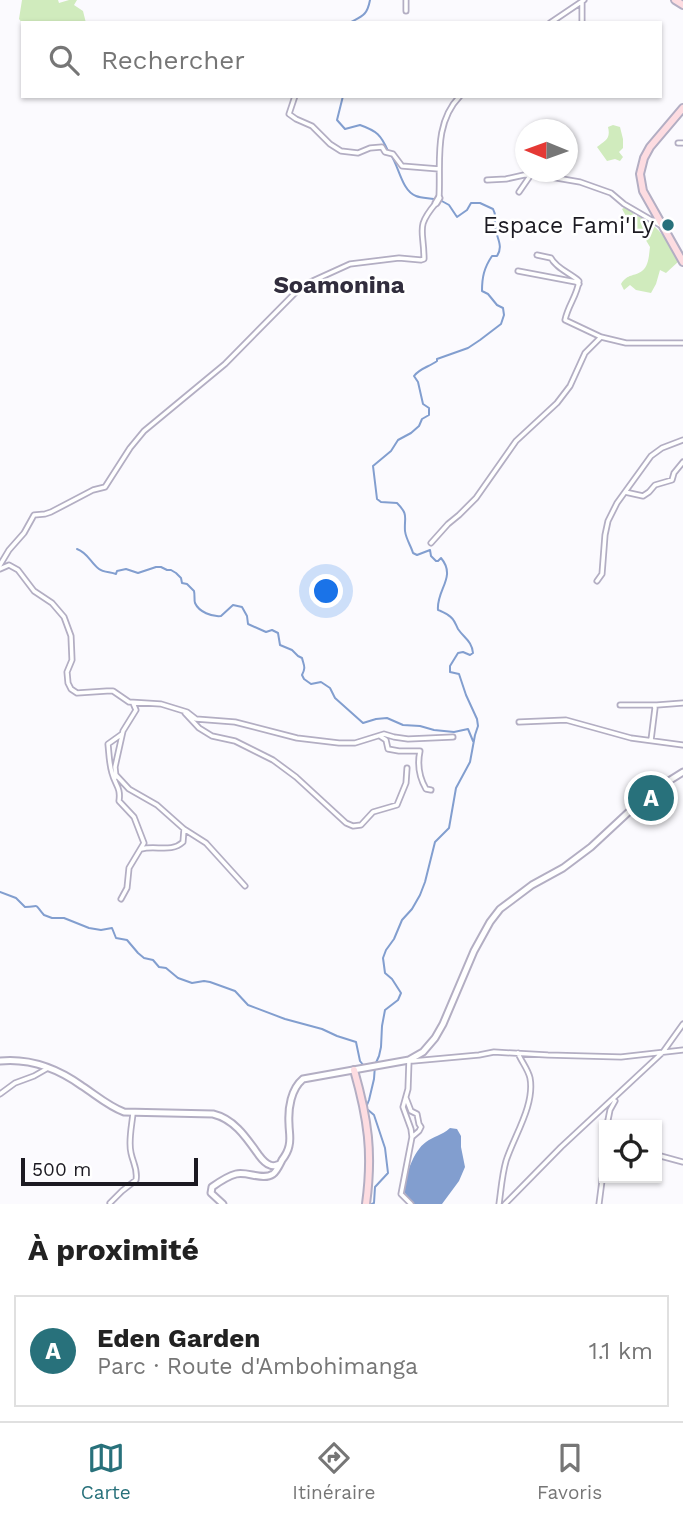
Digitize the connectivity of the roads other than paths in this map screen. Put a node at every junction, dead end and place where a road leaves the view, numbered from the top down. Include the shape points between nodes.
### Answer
1 (406, 0) edge
2 (675, 0) edge
3 (583, 1) edge
4 (683, 5) edge
5 (406, 12) dead end
6 (553, 21) edge
7 (582, 21) edge
8 (294, 98) edge
9 (458, 98) edge
10 (683, 108) edge
11 (439, 169) junction
12 (515, 177) edge
13 (487, 180) dead end
14 (526, 182) edge
15 (578, 182) edge
16 (519, 192) dead end
17 (665, 228) junction
18 (537, 255) dead end
19 (683, 262) edge
20 (518, 271) dead end
21 (579, 284) junction
22 (601, 337) junction
23 (683, 343) edge
24 (683, 440) edge
25 (683, 462) edge
26 (624, 492) junction
27 (431, 544) dead end
28 (0, 567) edge
29 (597, 581) dead end
30 (132, 702) junction
31 (148, 703) junction
32 (683, 703) edge
33 (620, 705) dead end
34 (654, 705) junction
35 (136, 710) junction
36 (184, 711) junction
37 (519, 722) dead end
38 (122, 734) junction
39 (380, 736) junction
40 (453, 737) dead end
41 (651, 740) junction
42 (683, 745) edge
43 (407, 768) dead end
44 (683, 772) edge
45 (116, 775) junction
46 (117, 782) junction
47 (432, 790) dead end
48 (184, 829) junction
49 (141, 849) junction
50 (245, 886) dead end
51 (121, 899) dead end
52 (683, 1024) edge
53 (683, 1050) edge
54 (663, 1052) junction
55 (518, 1053) junction
56 (409, 1060) junction
57 (0, 1061) edge
58 (48, 1068) junction
59 (353, 1071) junction
60 (0, 1094) edge
61 (617, 1097) junction
62 (406, 1098) junction
63 (133, 1113) junction
64 (608, 1120) edge
65 (412, 1137) junction
66 (662, 1156) edge
67 (683, 1162) edge
68 (280, 1164) junction
69 (271, 1166) junction
70 (275, 1172) junction
71 (602, 1183) edge
72 (110, 1203) edge
73 (223, 1204) edge
74 (365, 1204) edge
75 (411, 1204) edge
76 (499, 1204) edge
77 (505, 1204) edge
78 (599, 1204) edge

1 - 5 street
2 - 4 main road
3 - 6 street
3 - 7 street
8 - 11 street via 289,114 312,126 341,151 358,153 382,147 402,166
9 - 11 street via 440,135
10 - 17 main road via 650,147 640,172 643,191
11 - 28 street via 438,200 422,224 424,258 353,263 306,284 225,364 148,427 105,487 45,514 34,514
12 - 13 street
14 - 16 street
15 - 17 street via 603,189
17 - 19 main road
18 - 21 street via 551,258
20 - 21 street
21 - 22 street via 565,320
22 - 23 street via 626,343
22 - 27 street via 585,353 557,403 516,441 476,498
24 - 26 street via 651,456
25 - 26 street via 672,480 655,485 647,494
26 - 29 street via 608,522 602,574
28 - 30 street via 18,570 64,617 71,636 67,677 71,689 77,693 113,691
30 - 31 street
30 - 35 street
31 - 35 street
31 - 36 street
32 - 34 street
33 - 34 street
34 - 41 street
35 - 38 street
36 - 39 street via 196,719 297,738 355,743
36 - 43 street via 215,737 236,741 273,760 353,826 362,825 373,812 397,805
37 - 41 street via 566,720
38 - 45 street
38 - 46 street via 108,744
39 - 40 street
39 - 47 street via 388,749 420,751 421,780
41 - 42 street
44 - 56 street via 648,794 563,869 531,885 500,909 474,951 435,1038
45 - 46 street
45 - 48 street
46 - 49 street via 119,801 134,817 143,841
48 - 49 street via 183,842 177,847
48 - 50 street via 206,844
49 - 51 street via 129,868
52 - 54 street
53 - 54 street
54 - 55 street via 621,1057
54 - 61 street
55 - 56 street
55 - 76 street via 529,1074 530,1088 519,1132 507,1156
56 - 59 street
56 - 62 street
57 - 58 street via 33,1062
58 - 60 street
58 - 63 street via 115,1108
59 - 68 street via 298,1083 290,1105 289,1148
59 - 74 main road via 369,1136
61 - 64 street
61 - 77 street
62 - 65 street via 403,1107
62 - 65 street via 421,1127
63 - 69 street via 222,1116
63 - 72 street via 130,1145 136,1180
65 - 75 street via 401,1194
66 - 67 street
68 - 69 street
68 - 70 street
69 - 70 street
70 - 73 street via 235,1174 218,1183 211,1193
71 - 78 street

